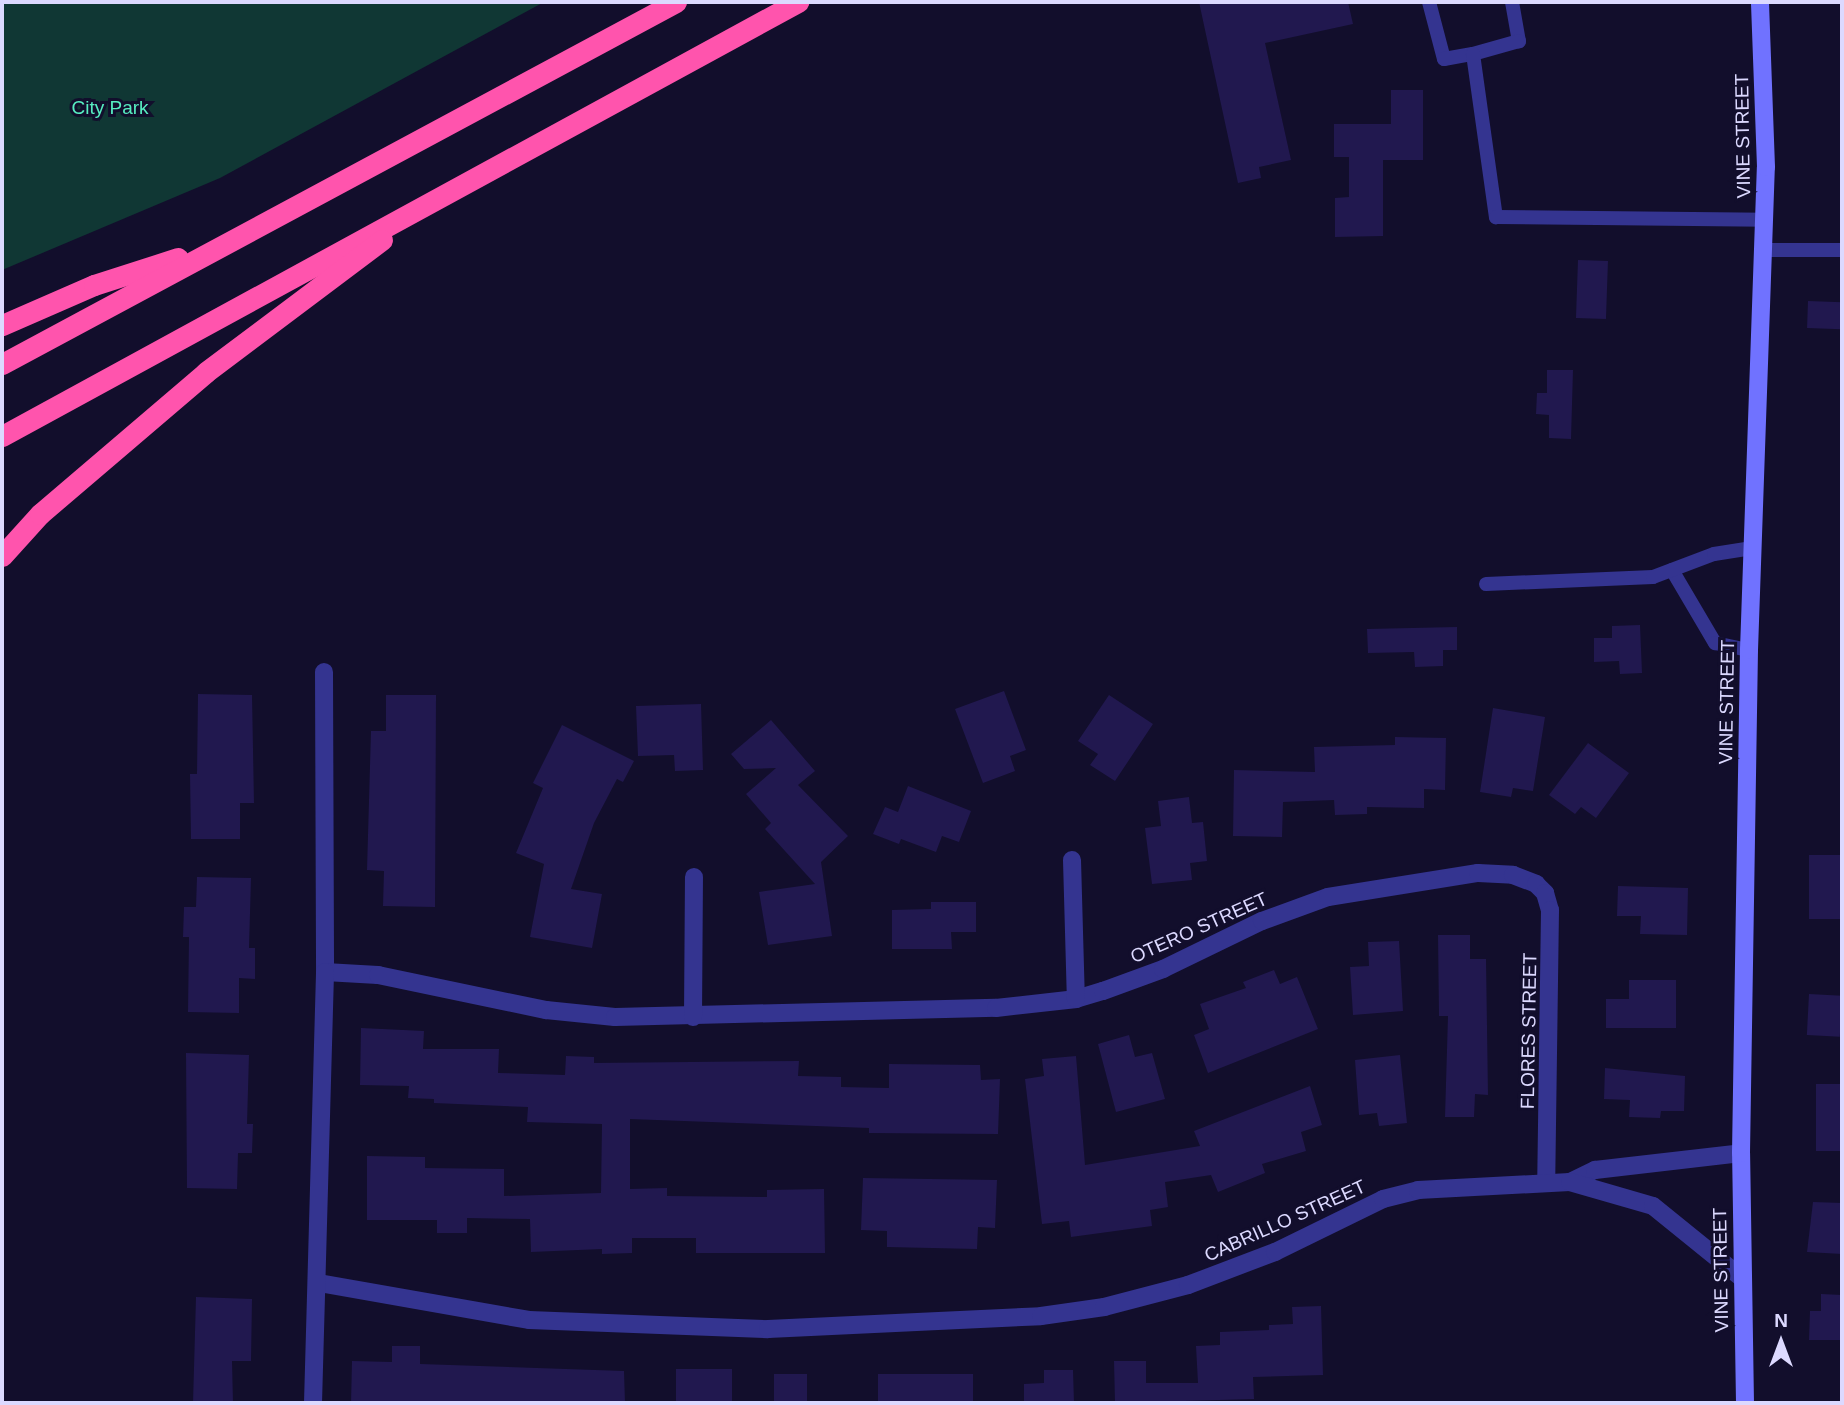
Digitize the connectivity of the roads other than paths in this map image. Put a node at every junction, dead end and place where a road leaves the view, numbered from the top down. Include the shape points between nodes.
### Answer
1 (676, 2) edge
2 (798, 2) edge
3 (1429, 2) edge
4 (1512, 2) edge
5 (1760, 2) edge
6 (1473, 54) junction
7 (445, 193) junction
8 (1765, 220) junction
9 (227, 243) junction
10 (1765, 250) junction
11 (1842, 250) edge
12 (2, 324) edge
13 (2, 364) edge
14 (2, 436) edge
15 (1751, 548) junction
16 (2, 556) edge
17 (1672, 570) junction
18 (1486, 584) dead end
19 (1749, 650) junction
20 (324, 672) dead end
21 (1072, 860) dead end
22 (694, 877) dead end
23 (1536, 884) joint
24 (325, 972) junction
25 (1076, 999) junction
26 (693, 1017) junction
27 (1741, 1153) junction
28 (1570, 1182) junction
29 (1546, 1183) junction
30 (1742, 1278) junction
31 (319, 1283) junction
32 (313, 1403) edge
33 (1745, 1403) edge

1 - 9 highway
2 - 7 highway
3 - 6 lane via 1444,59
4 - 6 lane via 1519,41
5 - 8 street, VINE STREET
6 - 8 lane via 1496,217
7 - 14 highway
7 - 16 highway via 206,372 40,514
8 - 10 street, VINE STREET
9 - 12 highway via 94,285
9 - 13 highway
10 - 11 lane
10 - 15 street, VINE STREET
15 - 17 lane via 1714,554
15 - 19 street, VINE STREET
17 - 18 lane via 1653,577
17 - 19 lane via 1715,643
19 - 27 street, VINE STREET
20 - 24 street
21 - 25 street
22 - 26 street
23 - 25 street, OTERO STREET via 1513,875 1478,873 1346,893 1262,921 1163,969
23 - 29 street, FLORES STREET via 1545,893 1550,910 1552,940
24 - 26 street, OTERO STREET via 378,975 546,1010 615,1017
24 - 31 street
25 - 26 street, OTERO STREET via 996,1008
27 - 28 street, CABRILLO STREET via 1595,1170
27 - 30 street, VINE STREET
28 - 29 street, CABRILLO STREET
28 - 30 street, CABRILLO STREET via 1653,1206
29 - 31 street, CABRILLO STREET via 1440,1187 1383,1199 1235,1269 1104,1307 1001,1318 768,1328 529,1320
30 - 33 street, VINE STREET
31 - 32 street

